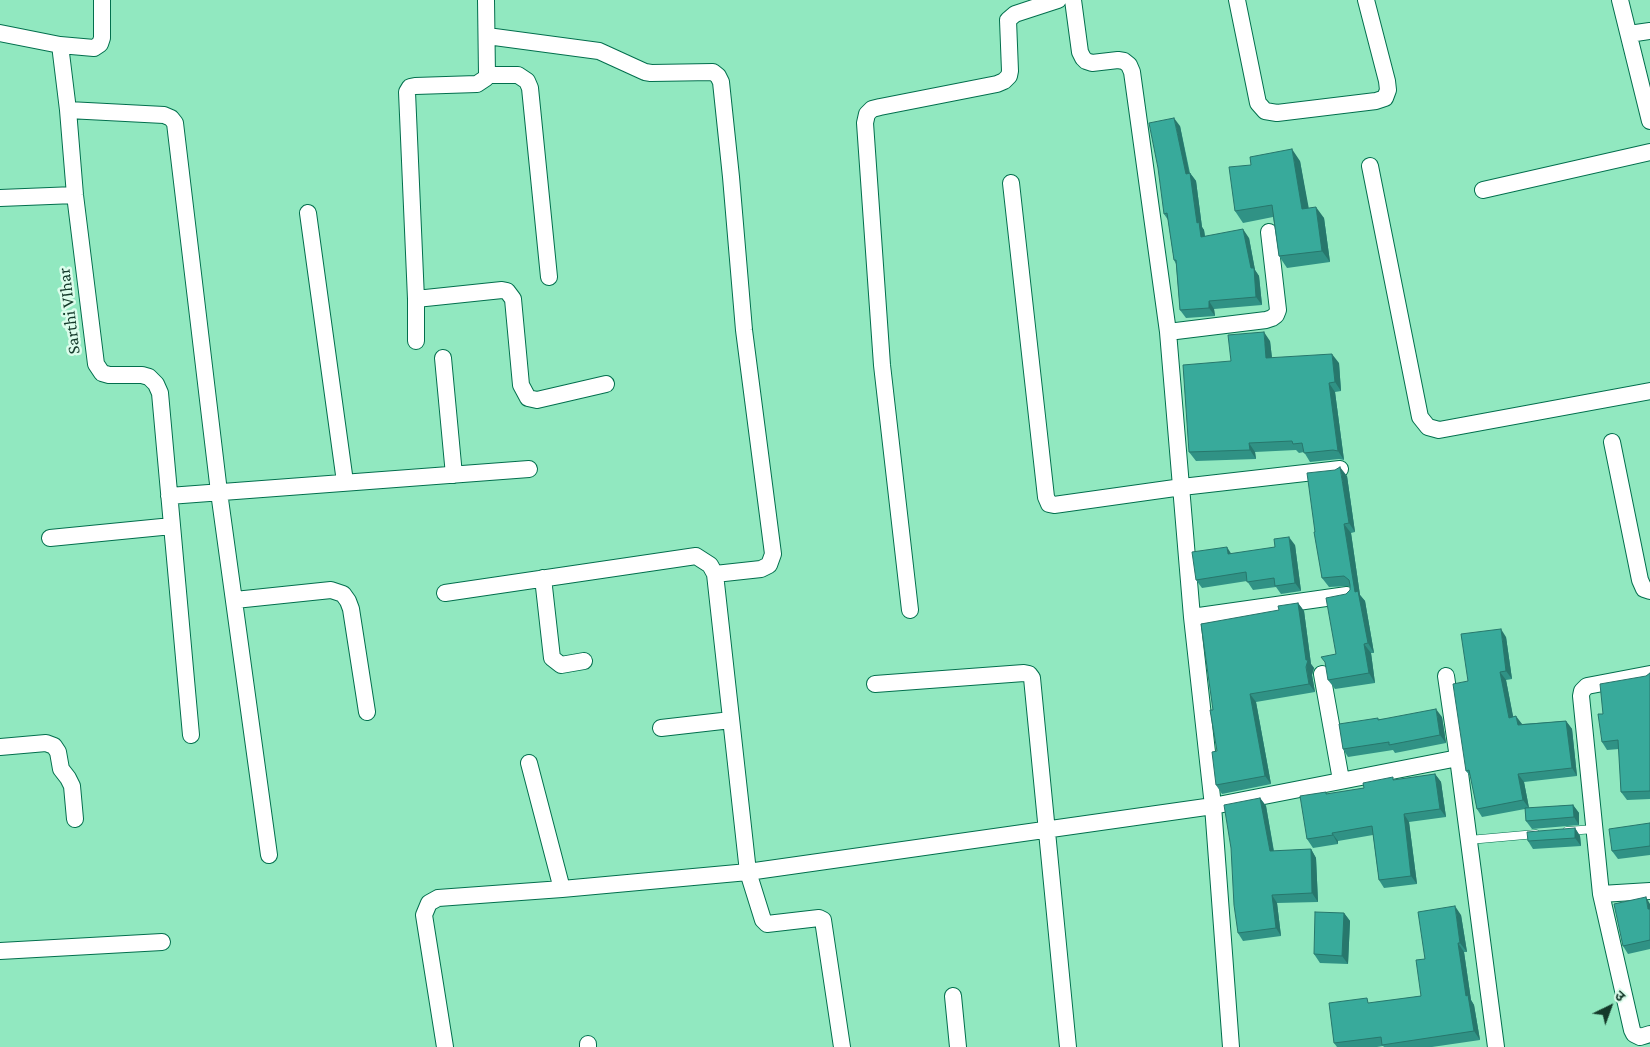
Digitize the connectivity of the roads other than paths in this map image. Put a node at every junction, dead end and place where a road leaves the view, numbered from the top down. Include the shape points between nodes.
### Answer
1 (102, 0) edge
2 (486, 0) edge
3 (1058, 0) edge
4 (1073, 0) edge
5 (1237, 0) edge
6 (1366, 0) edge
7 (1620, 0) edge
8 (1650, 31) edge
9 (0, 32) edge
10 (1629, 34) junction
11 (487, 36) junction
12 (60, 44) junction
13 (487, 75) junction
14 (68, 110) junction
15 (1650, 121) edge
16 (1650, 152) edge
17 (1370, 166) dead end
18 (1011, 183) dead end
19 (1483, 190) dead end
20 (75, 195) junction
21 (0, 198) edge
22 (308, 213) dead end
23 (1269, 232) dead end
24 (549, 277) dead end
25 (416, 299) junction
26 (1168, 332) junction
27 (416, 341) dead end
28 (443, 358) dead end
29 (606, 384) dead end
30 (1650, 391) edge
31 (1612, 442) dead end
32 (529, 469) dead end
33 (1340, 469) edge
34 (454, 475) junction
35 (345, 482) junction
36 (1182, 487) junction
37 (220, 492) junction
38 (169, 496) junction
39 (172, 526) junction
40 (50, 538) dead end
41 (715, 574) junction
42 (543, 578) junction
43 (1650, 591) edge
44 (445, 593) dead end
45 (1347, 595) edge
46 (235, 600) junction
47 (910, 610) dead end
48 (1192, 617) junction
49 (584, 661) dead end
50 (1322, 674) dead end
51 (1650, 674) edge
52 (1446, 676) dead end
53 (875, 684) dead end
54 (367, 712) dead end
55 (732, 720) junction
56 (661, 728) dead end
57 (191, 735) dead end
58 (0, 747) edge
59 (1458, 758) junction
60 (529, 763) dead end
61 (1341, 780) junction
62 (1213, 806) junction
63 (75, 819) dead end
64 (1047, 828) junction
65 (1595, 829) junction
66 (1556, 832) edge
67 (1546, 833) edge
68 (1469, 840) junction
69 (269, 855) dead end
70 (748, 872) junction
71 (562, 889) junction
72 (1650, 891) edge
73 (1601, 894) junction
74 (162, 942) dead end
75 (0, 951) edge
76 (953, 996) dead end
77 (1650, 1034) edge
78 (445, 1047) edge
79 (842, 1047) edge
80 (958, 1047) edge
81 (1068, 1047) edge
82 (1231, 1047) edge
83 (1496, 1047) edge

1 - 12 street via 100,44 94,48
2 - 11 street
3 - 47 street via 1015,14 1008,20 1010,70 1004,81 880,107 867,114 865,123 882,365
4 - 26 street via 1083,58 1092,64 1124,61 1132,72
5 - 6 street via 1258,103 1265,111 1277,113 1385,98 1387,81
7 - 10 street
8 - 10 street
9 - 12 street
10 - 15 street
11 - 13 street
11 - 41 street via 598,51 644,72 713,72 721,82 744,330 773,554 769,565 761,569
12 - 14 street, Sarthi VIhar
13 - 24 street via 518,75 527,81 530,88
13 - 25 street via 477,84 415,86 407,92
14 - 20 street, Sarthi VIhar
14 - 37 street via 164,115 175,123
16 - 19 street
17 - 30 street via 1420,417 1428,427 1439,430
18 - 36 street via 1047,502 1054,505
20 - 21 street
20 - 38 street, Sarthi VIhar via 96,364 102,373 109,376 142,375 156,384 160,394
22 - 35 street
23 - 26 street via 1276,315 1266,320
25 - 27 street
25 - 29 street via 502,290 511,294 521,385 528,398 537,400
26 - 36 street
28 - 34 street
31 - 43 street via 1640,580 1644,589
32 - 34 street
33 - 36 street
34 - 35 street
35 - 37 street
36 - 48 street
37 - 38 street
37 - 46 street
38 - 39 street, Sarthi VIhar
39 - 40 street
39 - 57 street, Sarthi VIhar
41 - 42 street via 710,565 696,556
41 - 55 street
42 - 44 street
42 - 49 street via 552,658 561,664
45 - 48 street
46 - 54 street via 331,590 343,594 351,609
46 - 69 street
48 - 62 street
50 - 61 street
51 - 65 street via 1591,684 1582,691
52 - 59 street
53 - 64 street via 1029,674 1033,681
55 - 56 street
55 - 70 street
58 - 63 street via 46,743 54,746 61,769 72,786
59 - 61 street
59 - 68 street
60 - 71 street
61 - 62 street
62 - 64 street
62 - 82 street
64 - 70 street
64 - 81 street
65 - 66 lane
65 - 73 street
67 - 68 lane
68 - 83 street
70 - 71 street
70 - 79 street via 767,924 823,920
71 - 78 street via 438,898 428,902 424,915
72 - 73 street
73 - 77 street via 1632,1030 1640,1037
74 - 75 street
76 - 80 street

